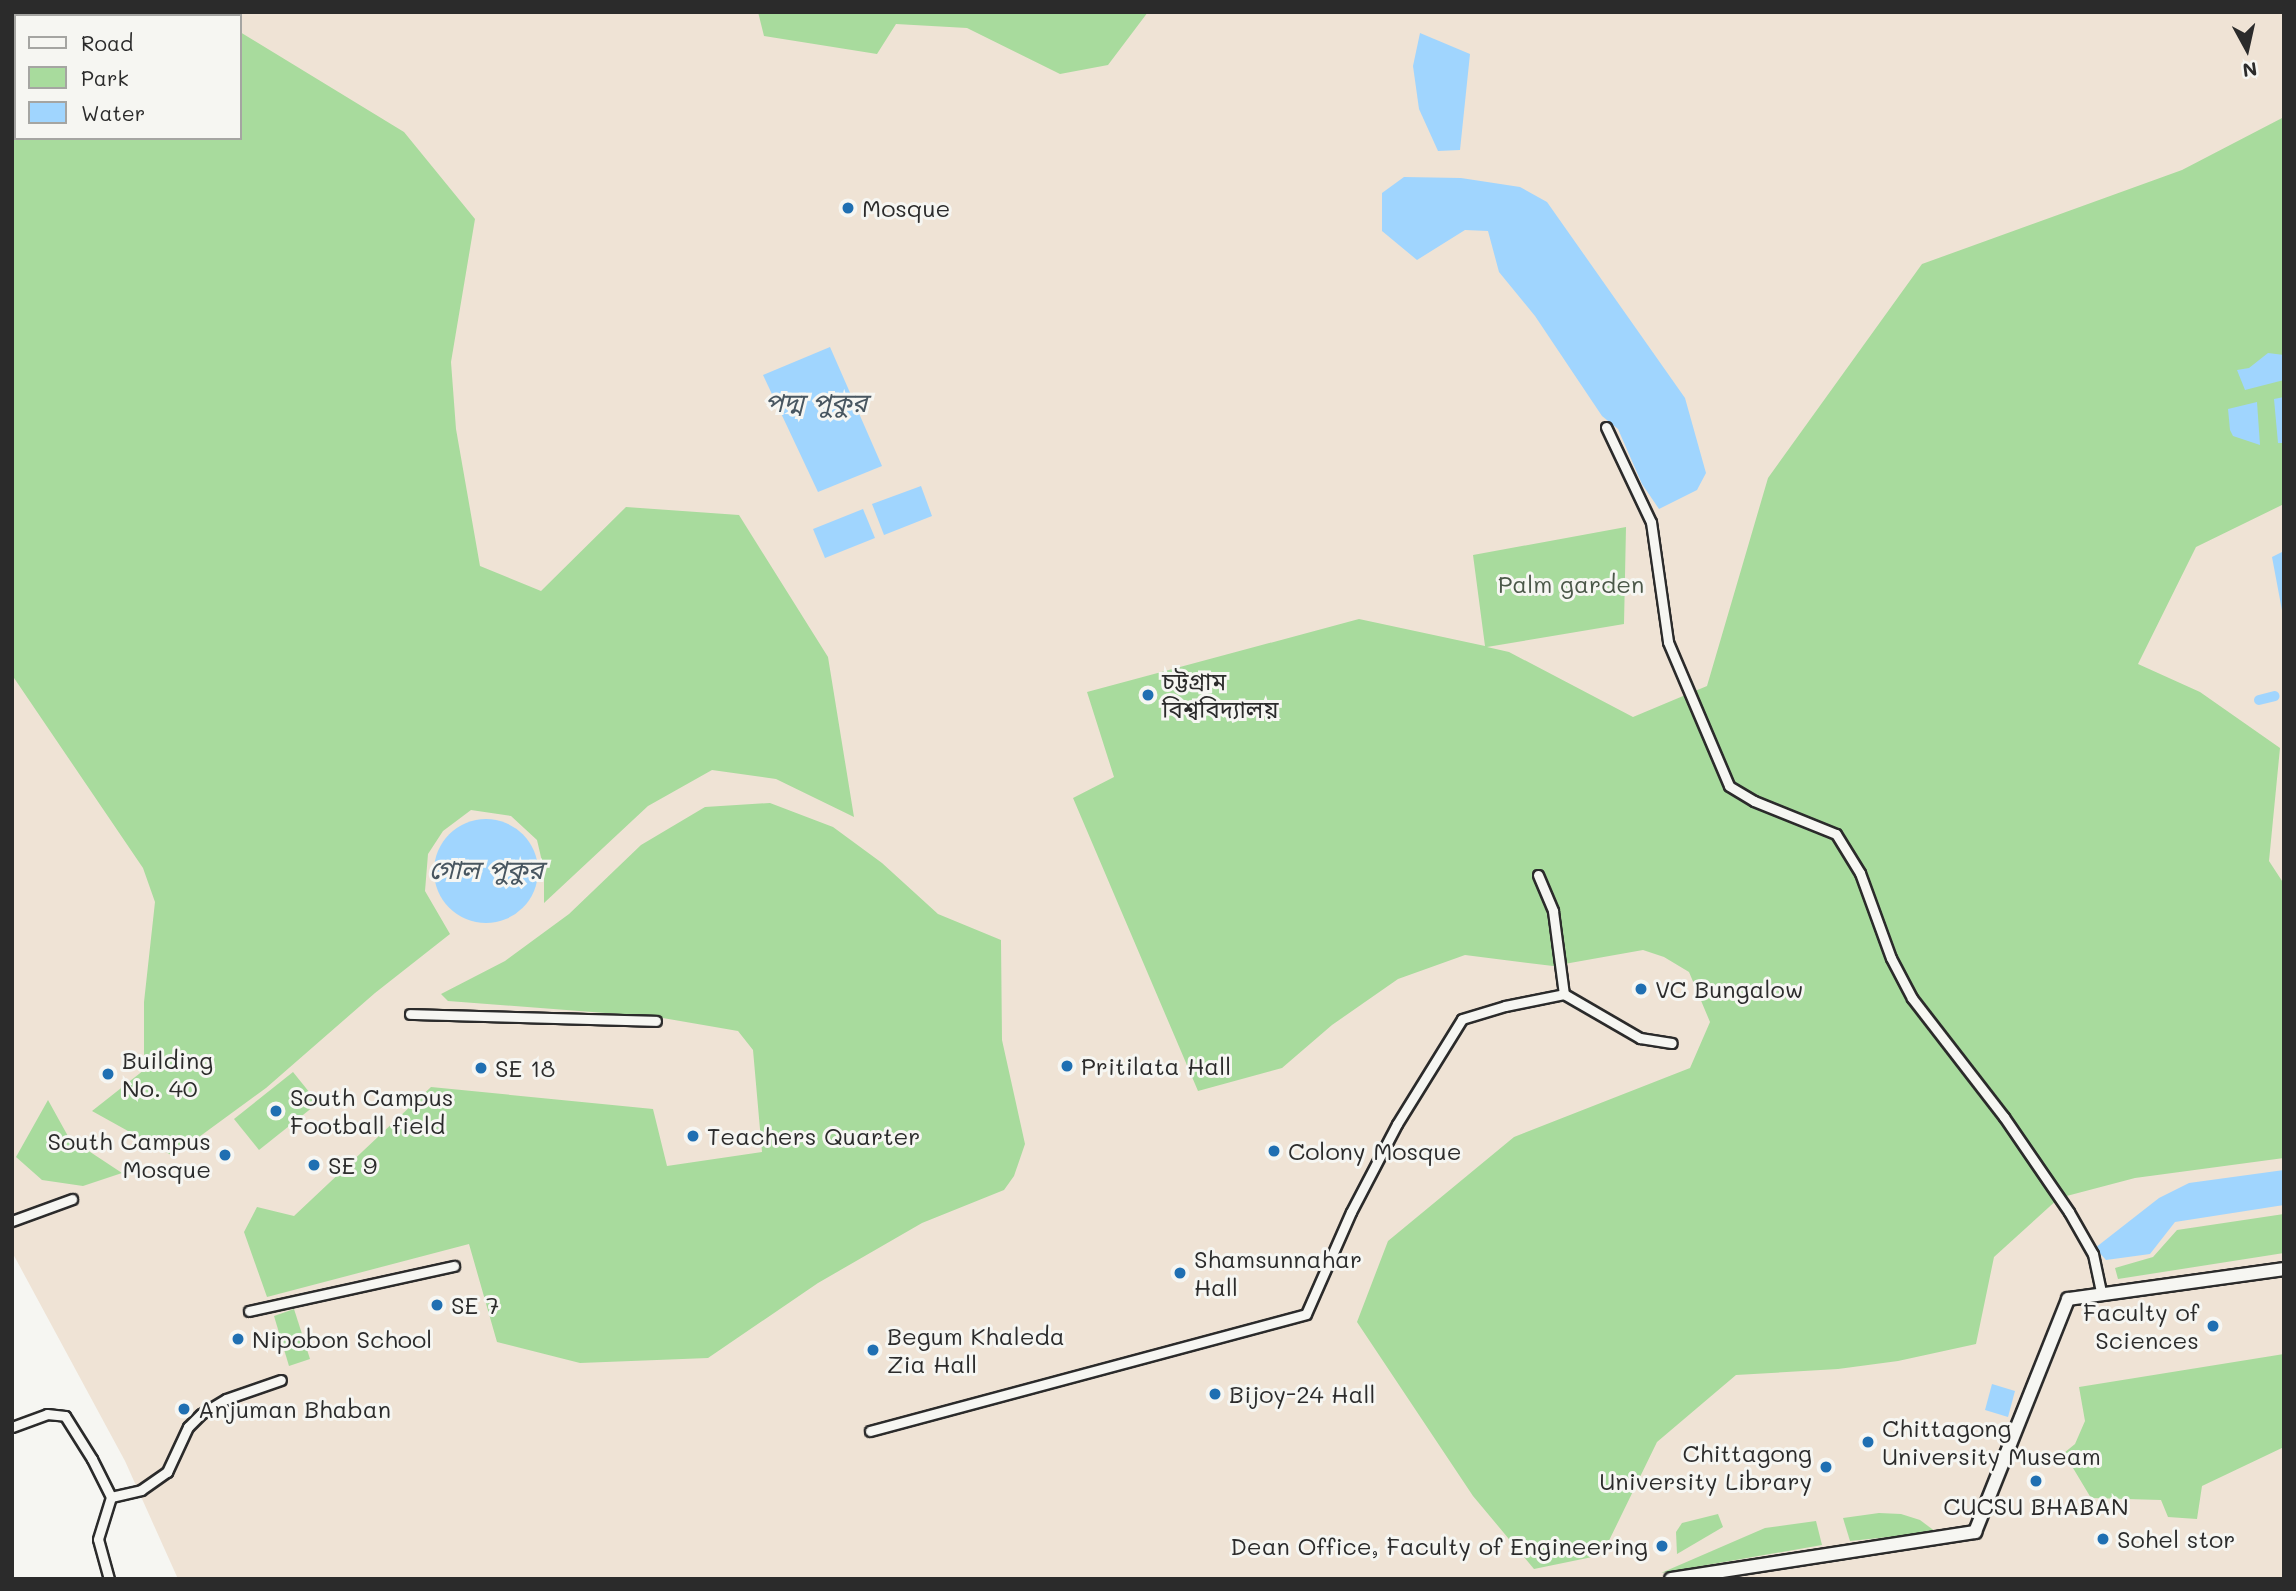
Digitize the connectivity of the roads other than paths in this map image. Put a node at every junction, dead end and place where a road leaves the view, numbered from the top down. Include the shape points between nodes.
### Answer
1 (1606, 427) dead end
2 (1538, 875) dead end
3 (1564, 994) junction
4 (410, 1014) dead end
5 (656, 1021) dead end
6 (1672, 1043) dead end
7 (72, 1199) dead end
8 (12, 1221) edge
9 (454, 1266) dead end
10 (2284, 1269) edge
11 (2101, 1293) junction
12 (249, 1311) dead end
13 (281, 1380) dead end
14 (12, 1427) edge
15 (870, 1431) dead end
16 (111, 1497) junction
17 (109, 1579) edge
18 (1671, 1579) edge

1 - 11 street via 1651,522 1668,642 1729,786 1836,834 1860,873 1891,958 1912,998 2004,1117 2069,1212 2093,1254
2 - 3 street via 1553,911
3 - 6 street via 1640,1038
3 - 15 street via 1462,1019 1397,1124 1350,1212 1306,1314
4 - 5 street
7 - 8 street
9 - 12 street
10 - 11 street
11 - 18 street via 2068,1299 1975,1532
13 - 16 street via 226,1399 201,1414 188,1427 167,1472 141,1490
14 - 16 street via 47,1413 65,1416
16 - 17 street via 98,1539

